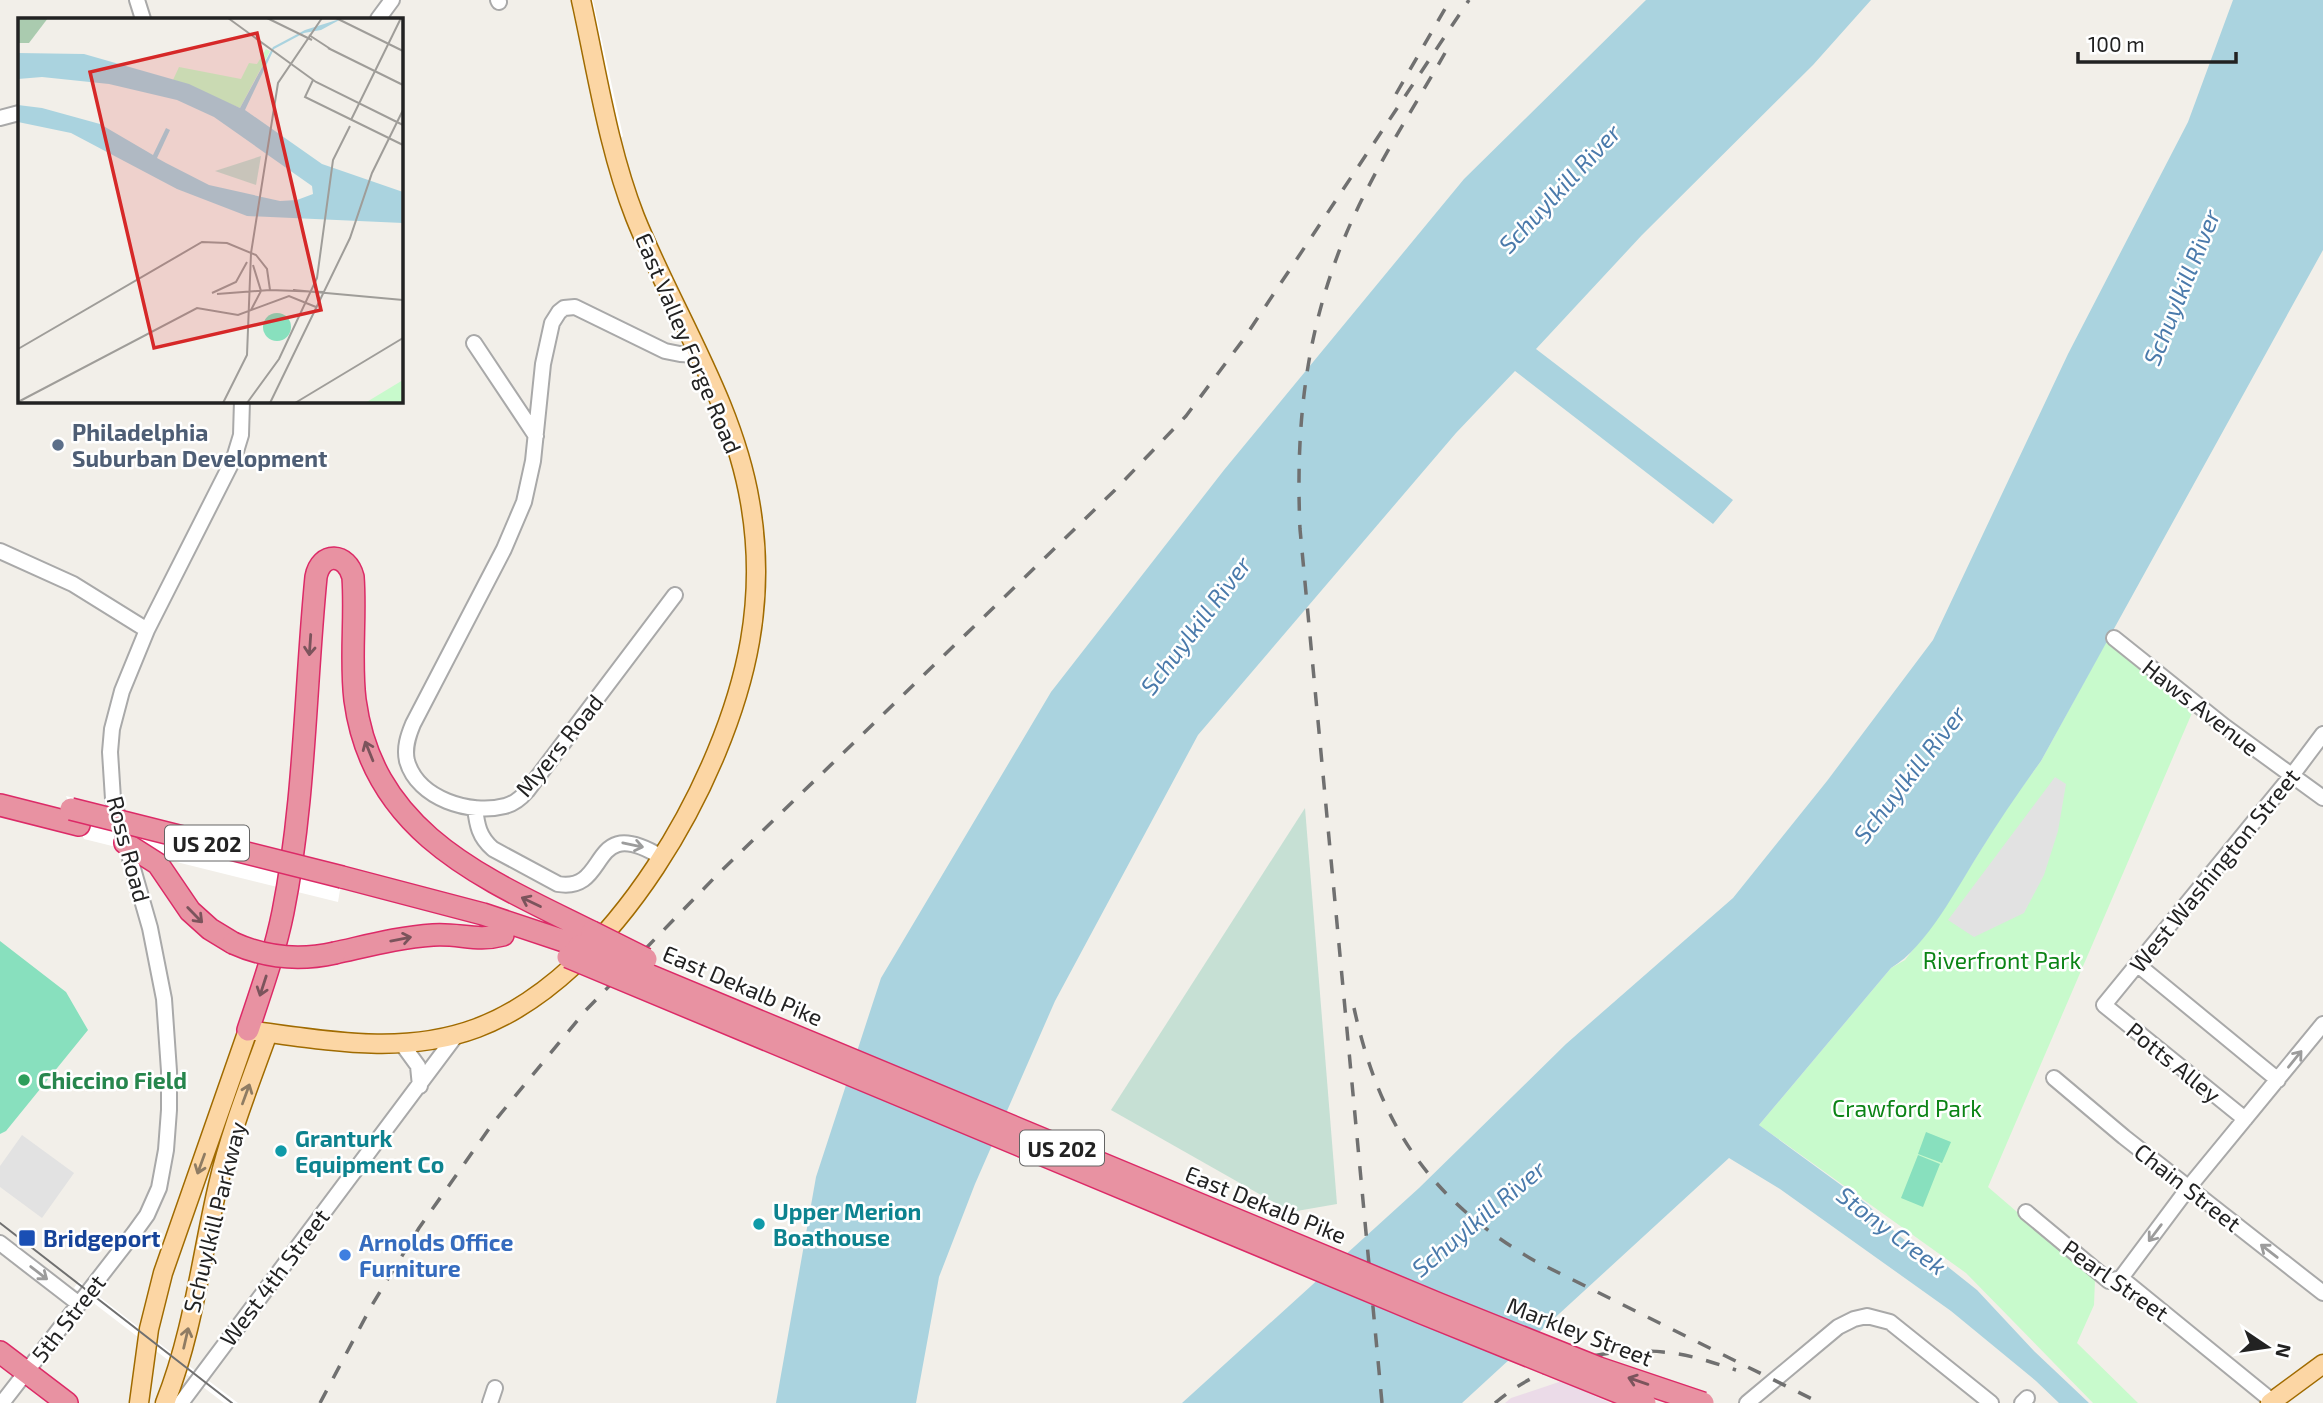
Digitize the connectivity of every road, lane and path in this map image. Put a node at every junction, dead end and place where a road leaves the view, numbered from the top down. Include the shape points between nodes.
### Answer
1 (137, 0) edge
2 (392, 0) edge
3 (581, 1) edge
4 (143, 18) edge
5 (379, 18) edge
6 (18, 113) edge
7 (0, 118) edge
8 (474, 343) dead end
9 (698, 355) junction
10 (242, 402) edge
11 (536, 436) junction
12 (0, 551) edge
13 (675, 595) dead end
14 (147, 630) junction
15 (2114, 638) dead end
16 (2323, 734) edge
17 (2293, 774) junction
18 (0, 792) edge
19 (2323, 798) edge
20 (0, 805) edge
21 (475, 808) junction
22 (75, 817) junction
23 (125, 844) junction
24 (661, 857) junction
25 (341, 884) junction
26 (503, 935) junction
27 (580, 945) junction
28 (2138, 965) junction
29 (2104, 1005) joint
30 (2323, 1024) edge
31 (258, 1031) junction
32 (457, 1034) junction
33 (402, 1044) junction
34 (2054, 1078) dead end
35 (2278, 1080) junction
36 (420, 1086) junction
37 (2245, 1119) junction
38 (2189, 1187) junction
39 (2026, 1212) dead end
40 (134, 1233) joint
41 (0, 1243) edge
42 (2121, 1278) junction
43 (2323, 1293) edge
44 (79, 1304) junction
45 (1434, 1310) junction
46 (0, 1352) edge
47 (2323, 1364) edge
48 (26, 1371) junction
49 (495, 1388) dead end
50 (138, 1401) edge
51 (2271, 1402) edge
52 (2, 1403) edge
53 (67, 1403) edge
54 (165, 1403) edge
55 (181, 1403) edge
56 (490, 1403) edge
57 (1646, 1403) edge
58 (1703, 1403) edge
59 (1747, 1403) edge
60 (1991, 1403) edge

1 - 4 street
2 - 5 street
3 - 9 main road, East Valley Forge Road via 613,144 636,220
6 - 7 street
8 - 11 street
9 - 11 street via 665,351 582,309 564,308 555,317 546,348
9 - 24 main road, East Valley Forge Road via 731,430 747,483 756,589 746,662 727,722 692,802
10 - 14 street, Ross Road via 241,435 234,458
11 - 21 street via 530,481 515,525 407,739 408,763 426,789 441,799
12 - 14 street via 74,584
13 - 21 street, Myers Road via 527,791 506,806
14 - 23 street, Ross Road via 112,729 113,799
15 - 17 street, Haws Avenue via 2224,726
16 - 17 street, West Washington Street
17 - 19 street, Haws Avenue
17 - 28 street, West Washington Street
18 - 22 highway, East Dekalb Pike / US 202
20 - 22 highway, East Dekalb Pike
21 -> 24 street via 478,828 493,849 565,886 579,883 618,843 639,844
22 - 25 highway, East Dekalb Pike / US 202, bridge
23 -> 26 highway, bridge via 158,864 190,911 210,929 261,954 291,958 432,935 486,940
23 - 40 street, Ross Road via 158,963 169,1071 163,1172 154,1202
24 - 32 main road, East Valley Forge Road via 604,935 559,981 510,1013
25 - 26 highway, East Dekalb Pike
25 - 27 highway, East Dekalb Pike / US 202 via 483,914
26 - 27 highway, East Dekalb Pike
27 -> 31 highway via 504,888 433,843 397,803 371,758 358,719 352,661 354,577 344,561 332,558 319,567 316,577 297,812 287,890
27 - 45 highway, East Dekalb Pike, bridge
27 - 45 highway, East Dekalb Pike / US 202, bridge via 674,973 685,989
28 - 29 street, West Washington Street
28 - 35 street
29 - 37 street, Potts Alley
35 -> 30 street
31 - 33 main road, East Valley Forge Road via 348,1043
31 -> 50 main road, Schuylkill Parkway via 163,1273
54 -> 31 main road, Schuylkill Parkway via 186,1338 219,1180
32 - 33 main road, East Valley Forge Road
32 - 36 street, West 4th Street
33 - 36 street via 418,1066
34 - 38 street, Chain Street
35 - 37 street
36 - 55 street, West 4th Street
37 - 38 street
38 -> 42 street
43 -> 38 street, Chain Street
39 - 42 street, Pearl Street via 2109,1281
40 - 44 street, 5th Street
41 -> 44 street
42 - 51 street, Pearl Street
44 - 48 street, 5th Street
45 - 57 highway, Markley Street, bridge
58 -> 45 highway, Markley Street / US 202, bridge
46 - 48 highway
47 - 51 main road
48 - 52 street, 5th Street
48 - 53 highway
49 - 56 street
59 - 60 street via 1838,1327 1867,1316 1890,1322

